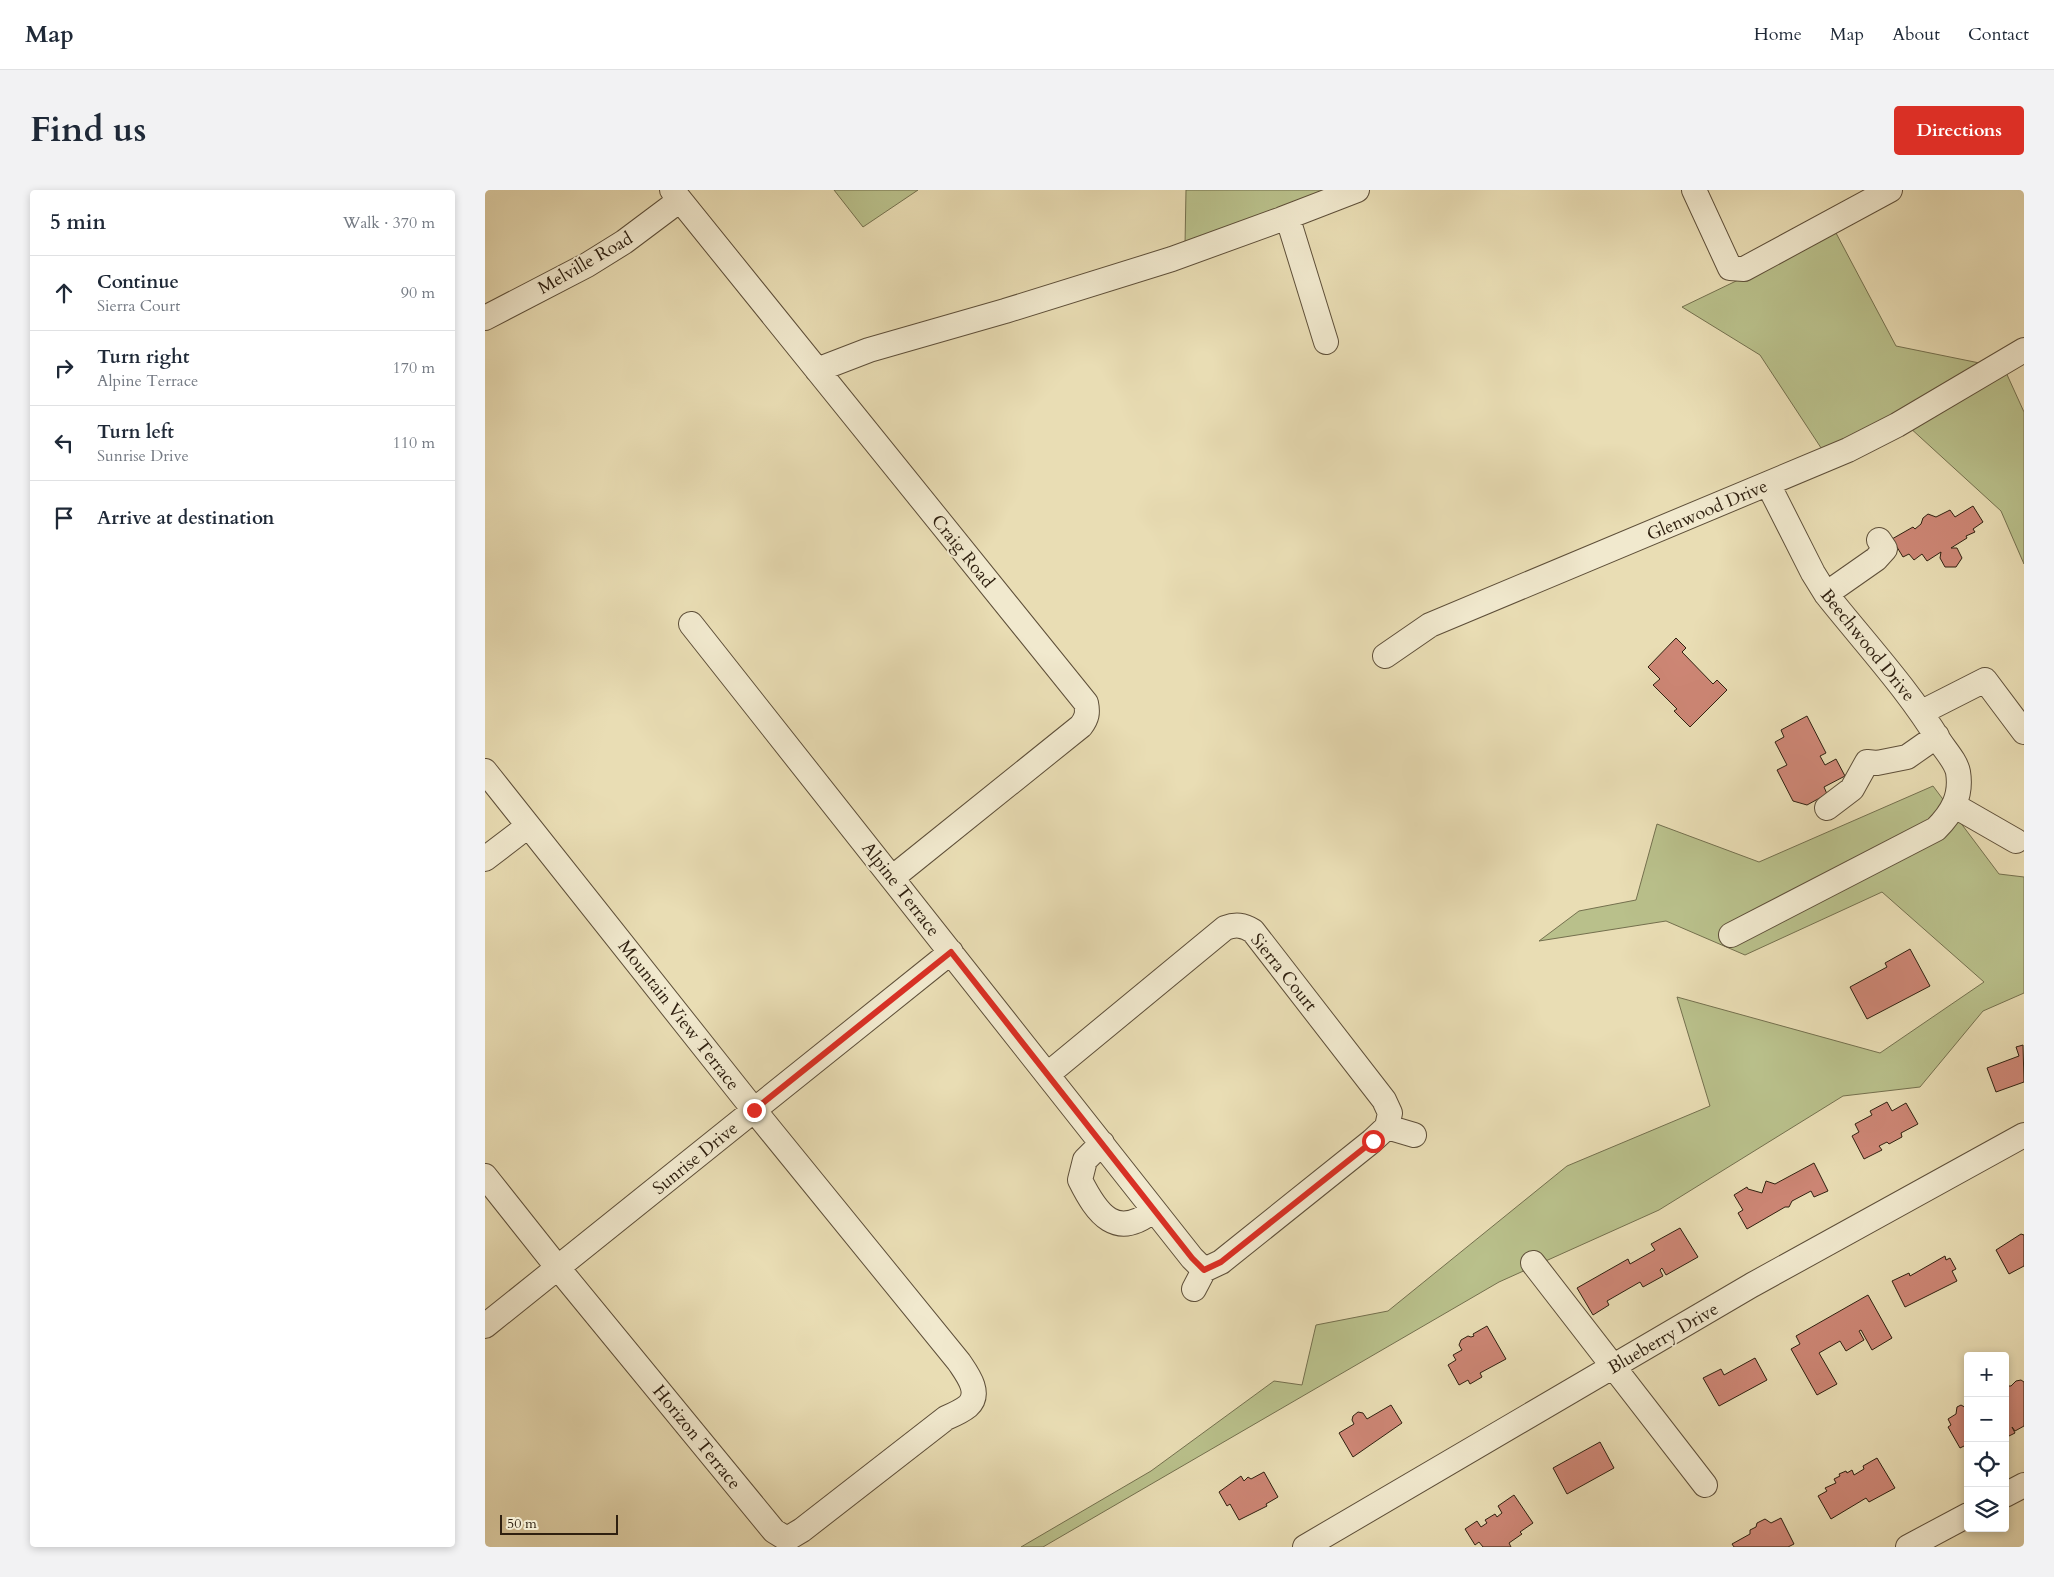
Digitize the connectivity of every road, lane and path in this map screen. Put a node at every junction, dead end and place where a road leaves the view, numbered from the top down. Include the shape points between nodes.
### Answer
1 (1357, 190) edge
2 (1695, 190) edge
3 (1890, 190) edge
4 (676, 195) edge
5 (1282, 219) junction
6 (485, 318) edge
7 (1326, 342) dead end
8 (2024, 350) edge
9 (817, 370) junction
10 (1768, 484) junction
11 (1879, 540) dead end
12 (1826, 594) junction
13 (691, 624) dead end
14 (1385, 656) dead end
15 (1922, 712) junction
16 (2024, 732) edge
17 (1937, 736) junction
18 (485, 772) edge
19 (1955, 806) junction
20 (1827, 808) dead end
21 (528, 826) junction
22 (2015, 841) dead end
23 (485, 859) edge
24 (893, 878) junction
25 (1731, 935) dead end
26 (951, 952) junction
27 (1048, 1074) junction
28 (754, 1110) junction
29 (1387, 1127) junction
30 (2024, 1135) edge
31 (1414, 1136) dead end
32 (1102, 1143) junction
33 (485, 1176) edge
34 (1154, 1210) junction
35 (1533, 1263) dead end
36 (558, 1268) junction
37 (485, 1326) edge
38 (1612, 1367) junction
39 (946, 1418) joint
40 (1705, 1484) dead end
41 (2024, 1485) edge
42 (2009, 1493) edge
43 (1964, 1517) edge
44 (774, 1541) edge
45 (1305, 1547) edge
46 (1908, 1547) edge

1 - 5 street
2 - 3 street via 1730,268 1745,269
4 - 6 street, Melville Road via 625,242
4 - 9 street, Craig Road
5 - 7 street via 1289,222
5 - 9 street via 1172,259 869,350
8 - 10 street, Glenwood Drive via 1897,425
9 - 24 street, Craig Road via 1086,703 1088,712 1081,726
10 - 12 street, Beechwood Drive
10 - 14 street, Glenwood Drive via 1430,625
11 - 12 street via 1885,549 1876,559
12 - 15 street, Beechwood Drive
13 - 24 street, Alpine Terrace
15 - 16 street via 1985,680
15 - 17 street, Beechwood Drive
17 - 19 street, Beechwood Drive via 1957,769 1959,783
17 - 20 street via 1907,757 1867,762 1852,789
18 - 21 street, Mountain View Terrace
19 - 22 street
19 - 25 street, Beechwood Drive via 1936,830
21 - 23 street
21 - 28 street, Mountain View Terrace
24 - 26 street, Alpine Terrace
26 - 27 street, Alpine Terrace
26 - 28 street, Sunrise Drive
27 - 29 street, Sierra Court via 1225,928 1244,926 1253,930 1384,1100 1390,1113
27 - 32 street, Alpine Terrace
28 - 36 street, Sunrise Drive
28 - 39 street, Mountain View Terrace via 971,1378 974,1396 969,1406
29 - 31 street
29 - 34 street, Alpine Terrace via 1199,1279 1192,1258
30 - 38 street, Blueberry Drive via 1761,1280
32 - 34 street, Alpine Terrace
32 - 34 street via 1085,1160 1080,1180 1100,1214 1128,1224
33 - 36 street, Horizon Terrace
35 - 38 street
36 - 37 street, Sunrise Drive
36 - 44 street, Horizon Terrace via 774,1531
38 - 40 street
38 - 45 street, Blueberry Drive
39 - 44 street, Horizon Terrace via 803,1530 787,1539
41 - 42 street
43 - 46 street

